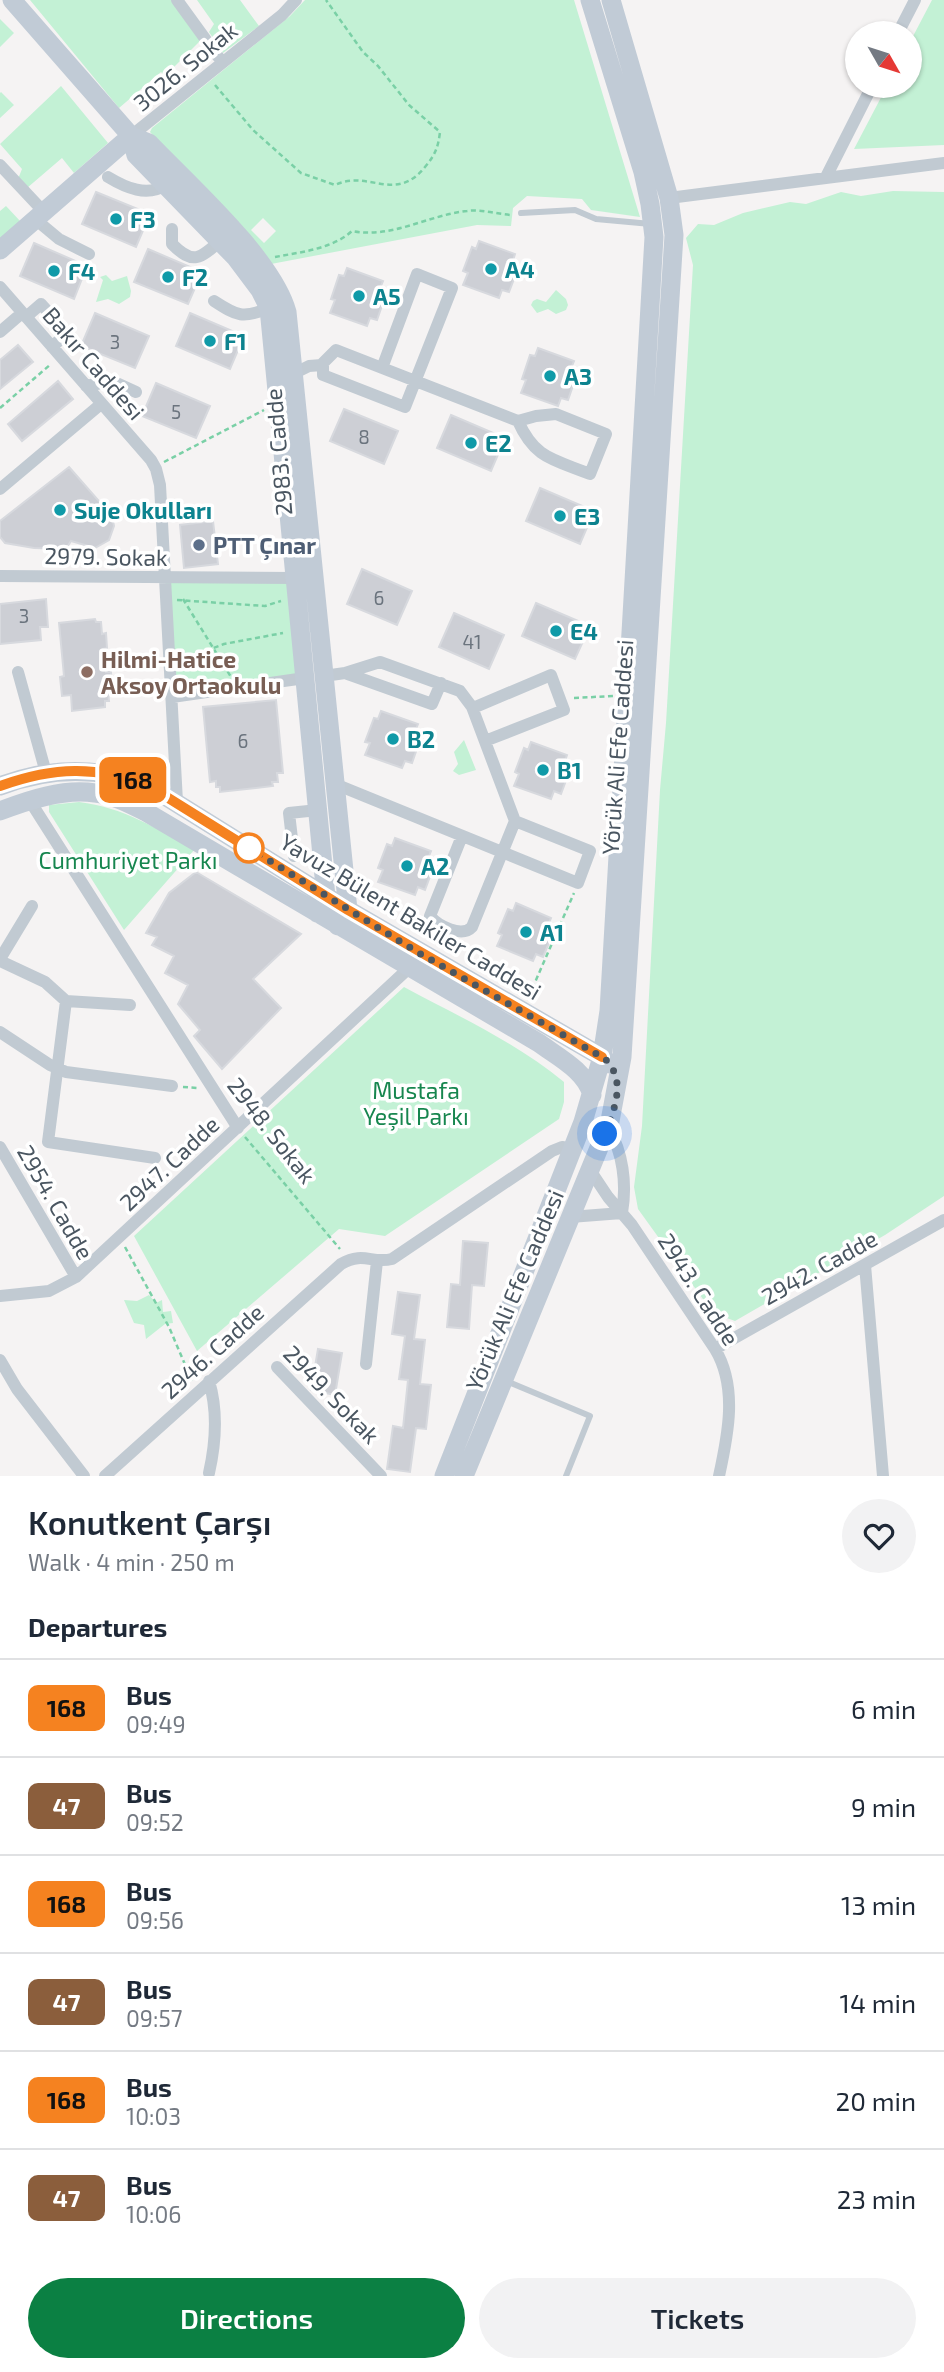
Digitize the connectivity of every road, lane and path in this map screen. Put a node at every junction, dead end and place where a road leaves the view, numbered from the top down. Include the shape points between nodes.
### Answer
1 (12, 0) edge
2 (177, 0) edge
3 (296, 0) edge
4 (326, 0) edge
5 (590, 0) edge
6 (611, 0) edge
7 (915, 0) edge
8 (904, 21) edge
9 (222, 62) junction
10 (206, 74) junction
11 (866, 98) edge
12 (131, 136) junction
13 (944, 163) edge
14 (0, 165) edge
15 (108, 177) dead end
16 (826, 177) junction
17 (166, 185) junction
18 (670, 198) junction
19 (650, 204) junction
20 (521, 213) joint
21 (40, 215) junction
22 (653, 225) junction
23 (172, 229) dead end
24 (219, 241) junction
25 (0, 250) edge
26 (89, 254) dead end
27 (257, 258) junction
28 (0, 287) edge
29 (269, 296) junction
30 (214, 301) dead end
31 (24, 315) junction
32 (0, 332) edge
33 (56, 352) junction
34 (322, 365) junction
35 (382, 368) junction
36 (295, 373) junction
37 (415, 381) junction
38 (86, 386) junction
39 (136, 392) dead end
40 (279, 402) junction
41 (101, 404) junction
42 (0, 408) edge
43 (517, 421) junction
44 (155, 467) junction
45 (0, 489) edge
46 (0, 576) edge
47 (165, 578) junction
48 (296, 586) junction
49 (166, 600) junction
50 (183, 600) junction
51 (300, 630) junction
52 (213, 649) junction
53 (170, 664) junction
54 (19, 672) dead end
55 (345, 673) junction
56 (314, 677) junction
57 (441, 683) junction
58 (237, 688) junction
59 (629, 695) junction
60 (172, 697) junction
61 (560, 699) junction
62 (473, 708) junction
63 (485, 741) junction
64 (46, 773) junction
65 (335, 784) junction
66 (0, 786) edge
67 (30, 801) junction
68 (177, 802) junction
69 (318, 810) junction
70 (0, 811) edge
71 (515, 821) junction
72 (462, 836) junction
73 (502, 853) junction
74 (294, 856) dead end
75 (578, 883) junction
76 (322, 905) junction
77 (32, 906) dead end
78 (343, 918) junction
79 (0, 960) edge
80 (414, 960) junction
81 (66, 1001) junction
82 (130, 1005) dead end
83 (522, 1012) junction
84 (0, 1032) edge
85 (602, 1057) junction
86 (57, 1069) junction
87 (172, 1086) joint
88 (211, 1086) junction
89 (618, 1087) junction
90 (592, 1096) junction
91 (608, 1126) junction
92 (238, 1128) junction
93 (0, 1147) edge
94 (573, 1149) junction
95 (155, 1158) dead end
96 (590, 1170) junction
97 (622, 1213) junction
98 (570, 1217) junction
99 (944, 1220) edge
100 (120, 1238) junction
101 (349, 1260) junction
102 (377, 1261) junction
103 (865, 1265) junction
104 (76, 1277) junction
105 (0, 1296) edge
106 (715, 1349) junction
107 (0, 1360) edge
108 (366, 1364) dead end
109 (277, 1367) dead end
110 (502, 1380) junction
111 (209, 1381) junction
112 (195, 1393) junction
113 (209, 1473) dead end
114 (84, 1476) edge
115 (104, 1476) edge
116 (381, 1476) edge
117 (444, 1476) edge
118 (464, 1476) edge
119 (566, 1476) edge
120 (719, 1476) edge
121 (883, 1476) edge

1 - 12 street, 2983. Cadde
2 - 9 street
3 - 9 street, 3026. Sokak
4 - 10 path via 363,52 409,105 440,132 437,152 413,181 402,186 345,181 334,185 300,173 253,130
5 - 19 street, Yörük Ali Efe Caddesi
6 - 18 street, Yörük Ali Efe Caddesi
7 - 8 street
9 - 10 street, 3026. Sokak
10 - 12 street, 3026. Sokak
11 - 16 street
12 - 17 street, 2983. Cadde via 136,155
12 - 21 street
12 - 27 street, 2983. Cadde via 149,143
13 - 16 street
14 - 21 street
15 - 17 street via 145,191
16 - 18 street
17 - 24 street, 2983. Cadde
18 - 19 street
18 - 89 street, Yörük Ali Efe Caddesi via 674,247
19 - 22 street, Yörük Ali Efe Caddesi
20 - 22 lane via 575,210 596,219
20 - 27 path via 465,211 404,228 352,231 325,246
21 - 25 street
21 - 26 street via 59,239
22 - 59 street, Yörük Ali Efe Caddesi
23 - 24 street via 170,242 190,257 201,256
24 - 29 street, 2983. Cadde
27 - 29 street, 2983. Cadde
28 - 31 street, Bakır Caddesi
29 - 30 street via 251,315 243,316
29 - 36 street, 2983. Cadde via 287,312
29 - 40 street, 2983. Cadde
31 - 32 street
31 - 33 street, Bakır Caddesi
31 - 33 street via 41,304 67,333
33 - 38 street, Bakır Caddesi
33 - 42 path
34 - 35 street via 336,350
34 - 36 street
34 - 37 street via 325,377 405,407
35 - 37 street
35 - 37 street via 417,274 452,288
36 - 56 street, 2983. Cadde
37 - 43 street
38 - 39 street via 112,381
38 - 41 street, Bakır Caddesi
40 - 44 path
40 - 48 street, 2983. Cadde
41 - 44 street, Bakır Caddesi
41 - 45 street
43 - 43 street via 539,454 590,474 606,434 556,414
44 - 47 street
46 - 47 street, 2979. Sokak
47 - 48 street, 2979. Sokak
47 - 49 street
48 - 50 path via 265,606
48 - 51 street, 2983. Cadde
49 - 50 path
49 - 53 street
50 - 52 path
51 - 52 path
51 - 56 street, 2983. Cadde
52 - 53 path
52 - 58 path
53 - 60 street
54 - 64 street
55 - 56 street
55 - 57 street via 380,662
55 - 57 street via 432,705
56 - 58 street
56 - 65 street, 2983. Cadde
56 - 69 street, 2983. Cadde
57 - 62 street via 460,691
58 - 60 street
59 - 61 path
59 - 85 street, Yörük Ali Efe Caddesi via 609,1011
60 - 68 street
61 - 62 street via 551,675
61 - 63 street via 564,710
62 - 63 street
63 - 71 street
64 - 66 street, Yavuz Bülent Bakiler Caddesi
64 - 68 street, Yavuz Bülent Bakiler Caddesi via 80,770 118,775
65 - 72 street
65 - 78 street, 2983. Cadde
67 - 70 street, Yavuz Bülent Bakiler Caddesi
67 - 76 street, Yavuz Bülent Bakiler Caddesi via 84,792 122,801
67 - 88 street, 2948. Sokak
68 - 76 street, Yavuz Bülent Bakiler Caddesi
69 - 74 street via 289,813
69 - 76 street, 2983. Cadde
71 - 73 street
71 - 75 street via 590,851
72 - 73 street
72 - 73 street via 430,916 458,932 472,927
73 - 75 street
75 - 83 path
76 - 78 street, Yavuz Bülent Bakiler Caddesi
77 - 79 street
78 - 80 street, Yavuz Bülent Bakiler Caddesi
79 - 81 street via 45,982
80 - 83 street, Yavuz Bülent Bakiler Caddesi
80 - 90 street, Yavuz Bülent Bakiler Caddesi via 560,1058 583,1079
80 - 92 street, 2947. Cadde
81 - 82 street
81 - 86 street
83 - 85 street, Yavuz Bülent Bakiler Caddesi
84 - 86 street
85 - 89 street via 614,1070
85 - 90 street, Yörük Ali Efe Caddesi
86 - 87 street
86 - 95 street via 48,1142
87 - 88 path
88 - 92 street, 2948. Sokak
89 - 91 street, Yörük Ali Efe Caddesi
90 - 94 street, Yörük Ali Efe Caddesi
91 - 96 street, Yörük Ali Efe Caddesi
91 - 97 street via 622,1171
92 - 100 street, 2947. Cadde
92 - 101 path, 2948. Sokak
93 - 104 street, 2954. Cadde
94 - 96 street
94 - 102 street via 552,1151 392,1259
94 - 117 street, Yörük Ali Efe Caddesi
96 - 97 street, 2943. Cadde
96 - 98 street, Yörük Ali Efe Caddesi
97 - 98 street
97 - 106 street, 2943. Cadde
98 - 110 street, Yörük Ali Efe Caddesi
99 - 103 street, 2942. Cadde
100 - 104 street, 2947. Cadde
100 - 112 path via 169,1327
101 - 102 street via 364,1257
101 - 111 street, 2946. Cadde
102 - 108 street
103 - 106 street, 2942. Cadde
103 - 121 street
104 - 105 street, 2947. Cadde via 49,1291
106 - 120 street, 2943. Cadde via 725,1368 729,1407
107 - 114 street via 17,1390
109 - 116 street, 2949. Sokak
110 - 118 street, Yörük Ali Efe Caddesi
110 - 119 lane via 590,1416
111 - 112 street, 2946. Cadde
111 - 113 street via 215,1422
112 - 115 street, 2946. Cadde

